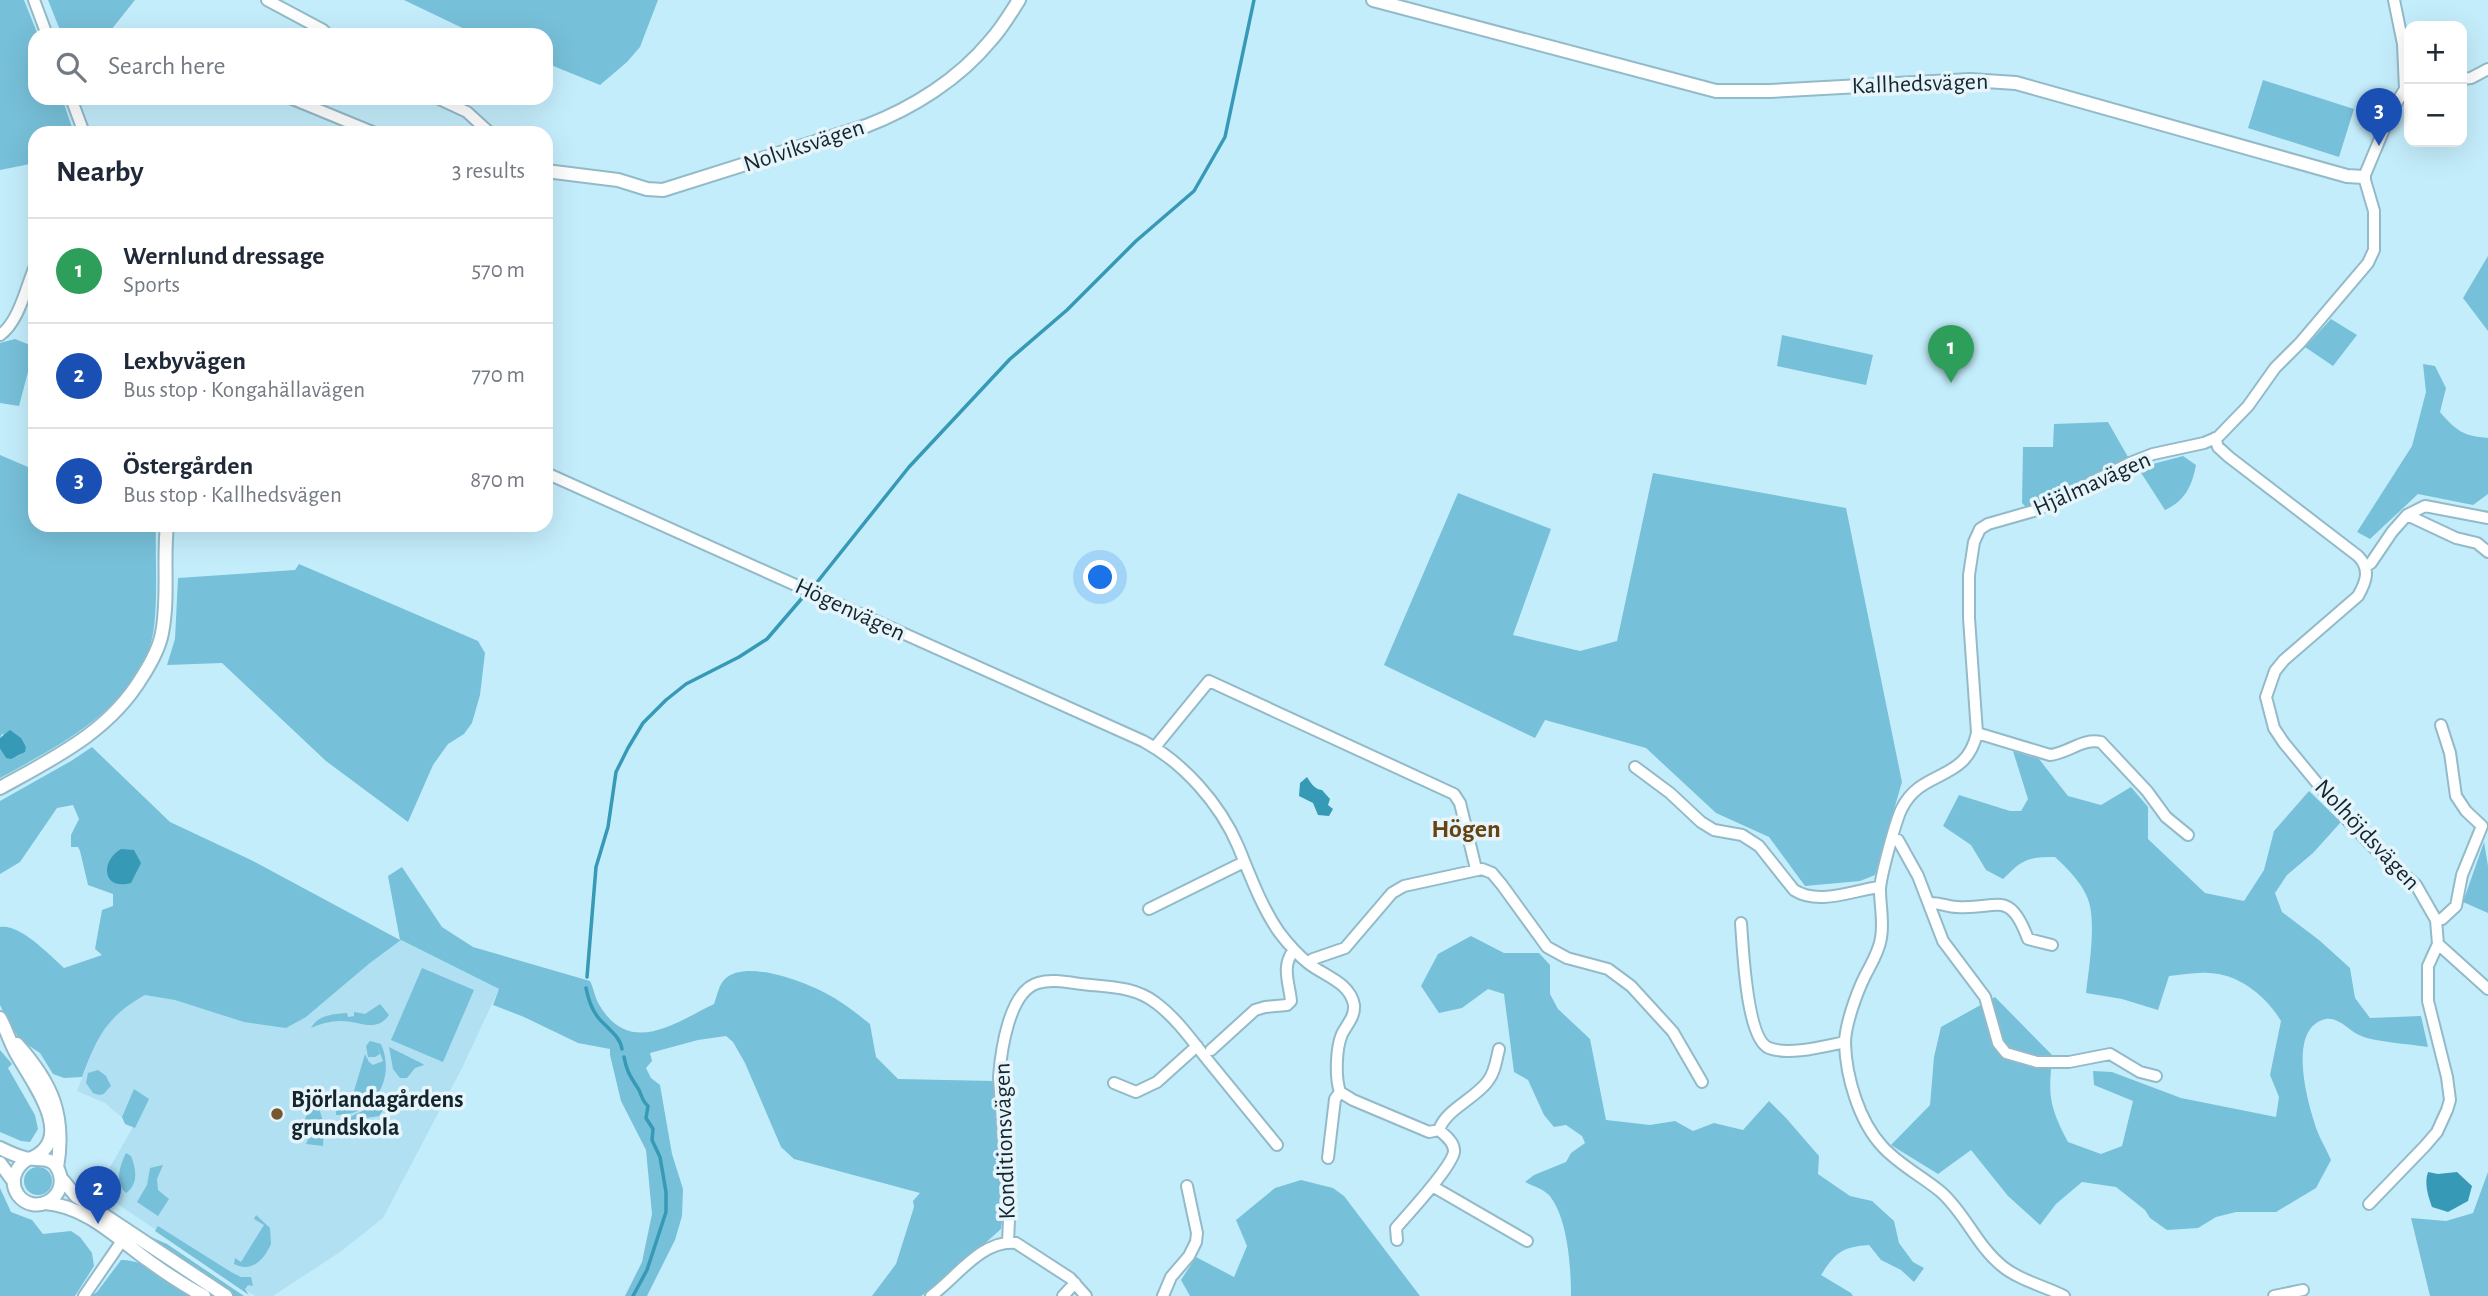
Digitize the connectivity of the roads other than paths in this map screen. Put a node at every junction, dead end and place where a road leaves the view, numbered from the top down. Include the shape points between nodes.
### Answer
1 (34, 0) edge
2 (267, 0) edge
3 (1020, 0) edge
4 (1373, 0) edge
5 (2394, 0) edge
6 (44, 28) edge
7 (319, 28) edge
8 (2488, 69) edge
9 (2467, 78) edge
10 (2407, 84) edge
11 (2404, 93) edge
12 (74, 105) edge
13 (307, 105) edge
14 (452, 105) edge
15 (81, 126) edge
16 (358, 126) edge
17 (482, 126) edge
18 (553, 172) edge
19 (2364, 177) junction
20 (28, 283) edge
21 (0, 335) edge
22 (2215, 439) junction
23 (553, 476) edge
24 (2407, 515) junction
25 (2488, 518) edge
26 (167, 532) edge
27 (2488, 552) edge
28 (2365, 566) junction
29 (2441, 725) dead end
30 (1978, 733) junction
31 (1154, 747) junction
32 (1635, 767) dead end
33 (0, 788) edge
34 (2485, 824) edge
35 (2188, 835) dead end
36 (1893, 839) junction
37 (1244, 862) junction
38 (1476, 869) junction
39 (1880, 887) junction
40 (1929, 904) junction
41 (1149, 909) dead end
42 (2436, 920) junction
43 (1741, 923) dead end
44 (2438, 944) junction
45 (2052, 945) dead end
46 (1294, 950) junction
47 (1308, 963) junction
48 (2488, 989) edge
49 (0, 1018) edge
50 (1845, 1042) junction
51 (1197, 1046) junction
52 (1499, 1049) dead end
53 (1211, 1050) dead end
54 (2156, 1076) dead end
55 (1702, 1082) dead end
56 (1114, 1083) dead end
57 (1340, 1091) junction
58 (51, 1109) junction
59 (1440, 1130) junction
60 (1277, 1145) dead end
61 (0, 1148) edge
62 (1328, 1158) dead end
63 (30, 1159) junction
64 (0, 1163) edge
65 (59, 1173) junction
66 (14, 1182) junction
67 (1187, 1186) dead end
68 (1432, 1186) junction
69 (45, 1203) junction
70 (2369, 1204) dead end
71 (126, 1236) junction
72 (1397, 1240) dead end
73 (1527, 1241) dead end
74 (1008, 1242) junction
75 (1075, 1283) junction
76 (2304, 1290) dead end
77 (84, 1296) edge
78 (204, 1296) edge
79 (226, 1296) edge
80 (931, 1296) edge
81 (1063, 1296) edge
82 (1086, 1296) edge
83 (1163, 1296) edge
84 (2064, 1296) edge
85 (2274, 1296) edge

1 - 6 street
2 - 7 street
3 - 18 street, Nolviksvägen via 992,40 963,67 920,101 866,126 663,190
4 - 19 street, Kallhedsvägen via 1716,91 1970,80 2016,83
5 - 10 street
8 - 9 street
11 - 19 street via 2392,110
12 - 15 street
13 - 16 street
14 - 17 street
19 - 22 street via 2374,211 2374,250 2368,263
20 - 21 street via 10,326
22 - 28 street via 2229,457
22 - 30 street, Hjälmavägen via 2153,454 2037,510 1980,529 1971,552 1969,585
23 - 31 street, Högenvägen
24 - 25 street via 2425,506
24 - 27 street via 2477,543
24 - 28 street, Nolhöjdsvägen
26 - 33 street via 162,635 139,683 87,738
28 - 42 street, Nolhöjdsvägen via 2365,583 2358,596 2274,671 2266,697 2268,710 2284,743 2350,823 2416,885
29 - 34 street via 2456,796 2466,811
30 - 35 street via 2050,755 2086,741 2101,742 2166,817
30 - 36 street via 1959,767 1909,796 1896,820
31 - 37 street, Högenvägen via 1205,794 1225,821
31 - 38 street via 1209,681 1454,794
32 - 39 street via 1701,822 1714,830 1742,835 1759,846 1802,895 1825,897
34 - 42 street via 2462,875 2456,906
36 - 39 street
36 - 40 street via 1903,847
37 - 41 street
37 - 46 street, Högenvägen via 1264,906
38 - 47 street via 1404,886 1392,893 1345,948
38 - 55 street via 1492,873 1547,947 1567,958 1608,969 1631,986 1673,1032
39 - 50 street via 1881,939 1858,993
40 - 45 street via 2006,906 2020,919 2028,939
40 - 54 street via 1943,941 1985,997 1998,1043 2006,1054 2037,1062 2110,1054
42 - 44 street, Nolhöjdsvägen
43 - 50 street via 1752,1015 1761,1042 1783,1051
44 - 48 street
44 - 70 street, Nolhöjdsvägen via 2428,967 2428,1002 2447,1077 2447,1110 2437,1132
46 - 47 street, Högenvägen
46 - 53 street via 1286,971 1290,1002 1255,1010
47 - 57 street, Högenvägen via 1340,983 1354,1005 1339,1047
49 - 58 street
50 - 84 street via 1852,1087 1882,1146 1941,1192 2004,1268
51 - 56 street via 1148,1087 1136,1092
51 - 60 street, Konditionsvägen
51 - 74 street, Konditionsvägen via 1158,1004 1129,989 1044,981 1025,990 1010,1018 1000,1069
52 - 59 street via 1486,1084 1444,1120
57 - 59 street via 1429,1132
57 - 62 street, Högenvägen via 1335,1099
58 - 63 street via 50,1143
58 - 65 street
59 - 68 street via 1454,1151
61 - 63 street
63 - 65 street via 46,1159
63 - 66 street via 19,1167
64 - 66 street
65 - 69 street via 60,1187
65 - 71 street via 76,1196
66 - 69 street via 17,1194 26,1202
67 - 83 street via 1196,1242
68 - 72 street via 1396,1228
68 - 73 street
69 - 71 street via 69,1207
71 - 77 street
71 - 78 street via 167,1273
71 - 79 street
74 - 75 street
74 - 80 street via 990,1248
75 - 81 street
75 - 82 street
76 - 85 street

